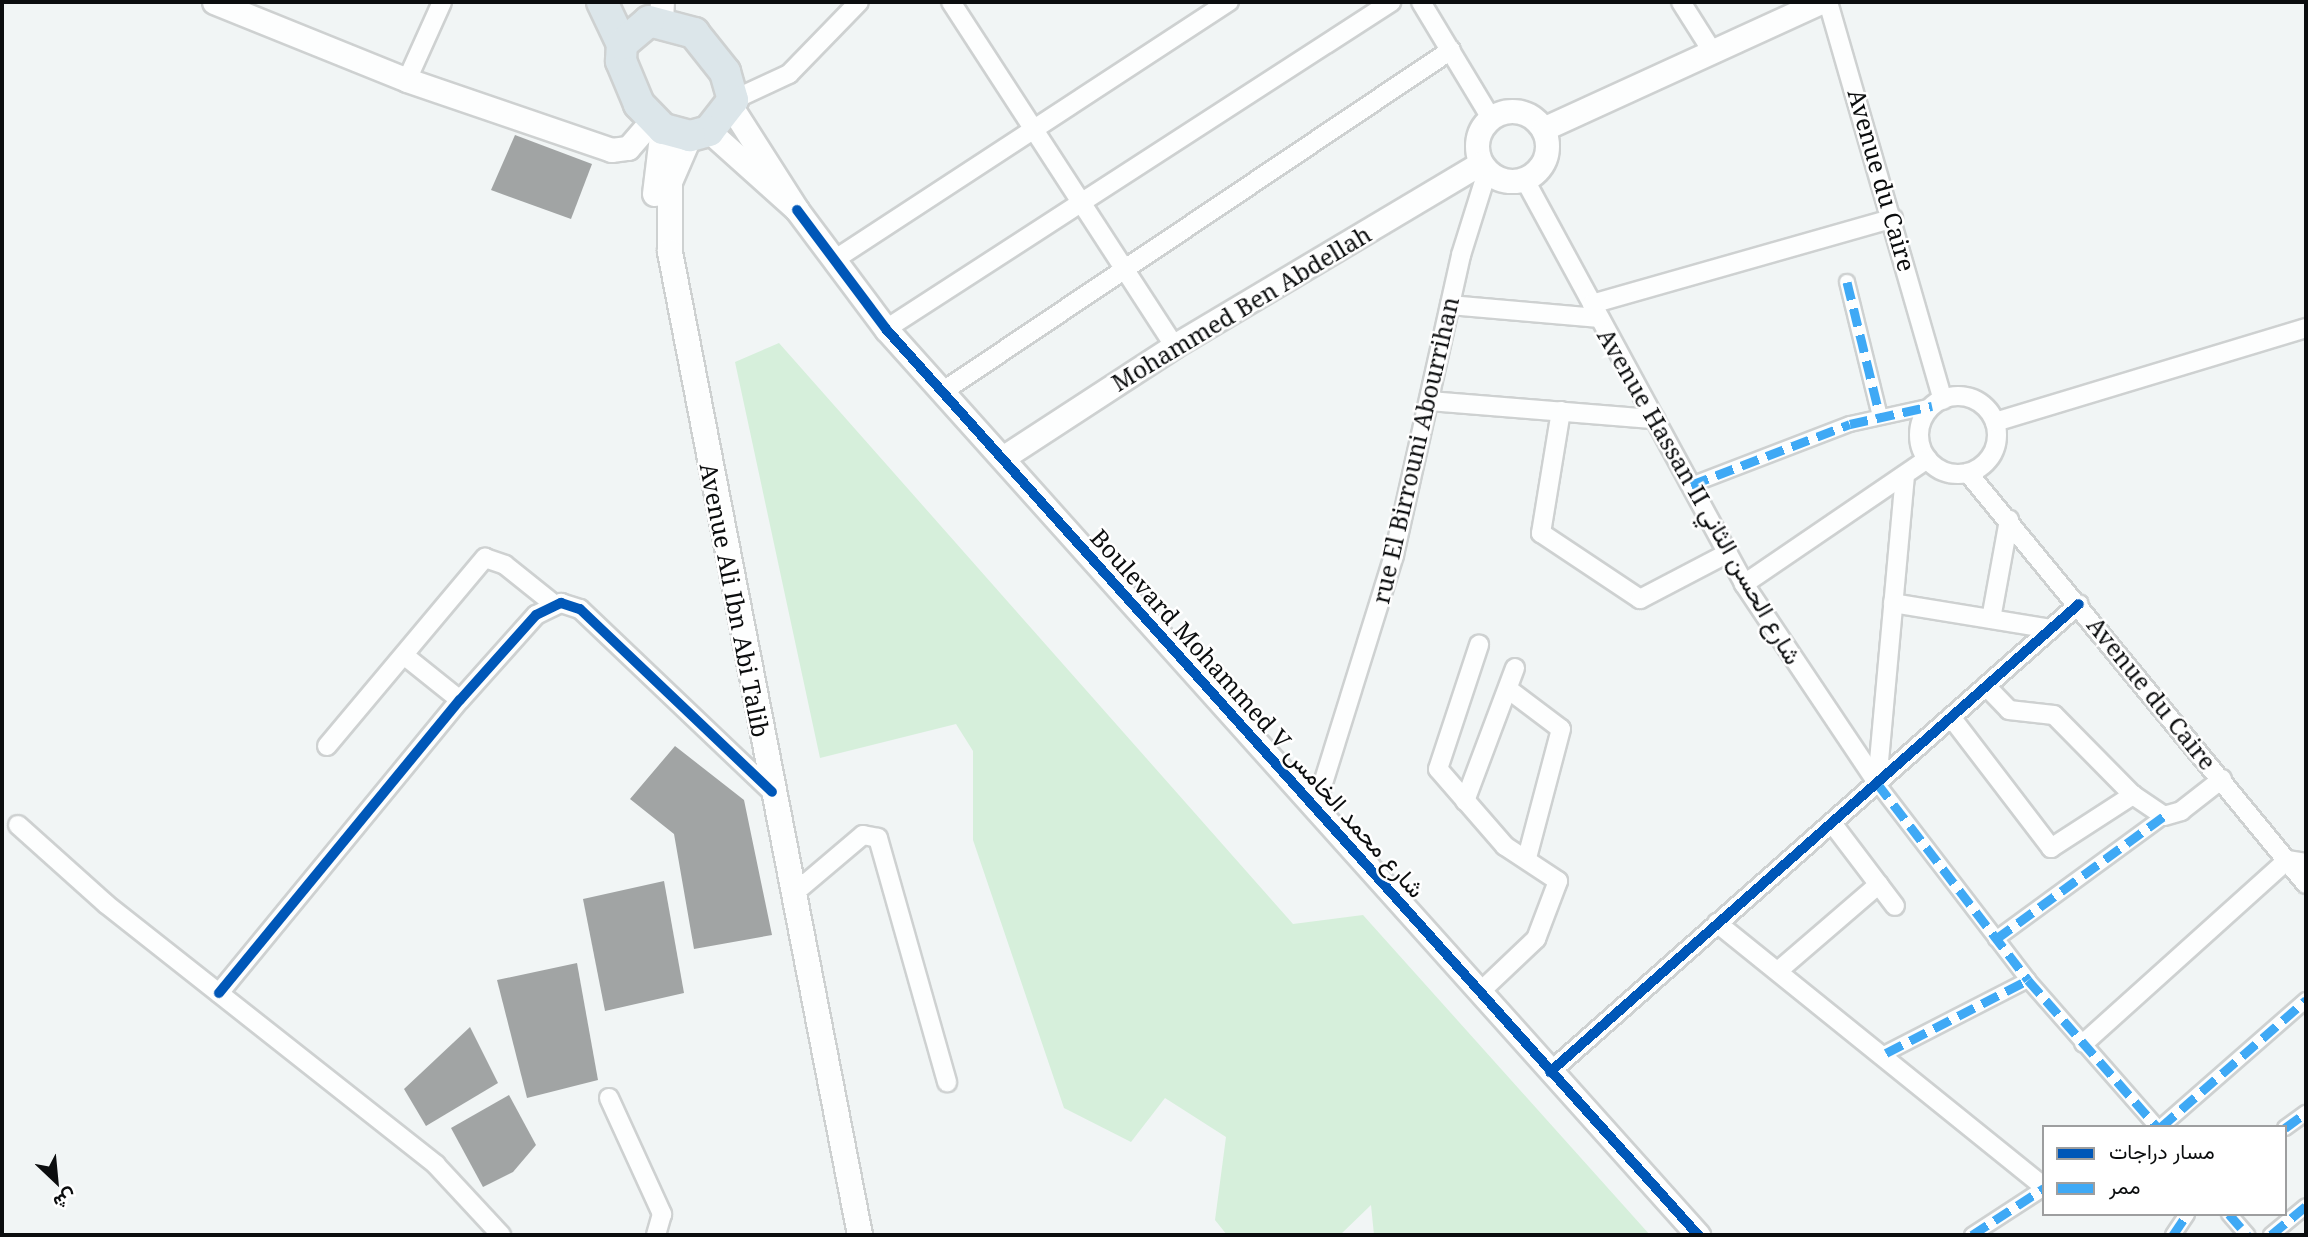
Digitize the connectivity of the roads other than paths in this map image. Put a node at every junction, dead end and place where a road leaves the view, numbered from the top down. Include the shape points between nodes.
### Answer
1 (214, 2) edge
2 (442, 2) edge
3 (602, 2) edge
4 (621, 2) edge
5 (859, 2) edge
6 (951, 2) edge
7 (1229, 2) edge
8 (1391, 2) edge
9 (1421, 2) edge
10 (1681, 2) edge
11 (1820, 2) edge
12 (1828, 2) edge
13 (662, 11) edge
14 (622, 44) junction
15 (1451, 50) junction
16 (1712, 51) junction
17 (407, 80) junction
18 (732, 102) junction
19 (1491, 118) junction
20 (1035, 128) junction
21 (679, 129) junction
22 (1543, 129) junction
23 (1484, 168) junction
24 (1525, 180) junction
25 (1083, 205) junction
26 (797, 210) junction
27 (1892, 218) junction
28 (834, 260) junction
29 (1122, 265) junction
30 (1847, 282) dead end
31 (1450, 305) junction
32 (1596, 311) junction
33 (2306, 328) edge
34 (886, 329) junction
35 (1174, 346) junction
36 (942, 392) junction
37 (1429, 401) junction
38 (1937, 403) junction
39 (1560, 411) junction
40 (1880, 416) junction
41 (1655, 419) junction
42 (1995, 422) junction
43 (1004, 457) junction
44 (1927, 459) junction
45 (1968, 473) junction
46 (1905, 475) junction
47 (1691, 485) junction
48 (2009, 520) junction
49 (1728, 553) junction
50 (1744, 584) junction
51 (1893, 603) junction
52 (2078, 604) junction
53 (555, 606) junction
54 (1991, 619) junction
55 (2051, 629) junction
56 (1479, 645) dead end
57 (405, 656) junction
58 (1515, 668) dead end
59 (1986, 686) junction
60 (1508, 689) junction
61 (460, 700) junction
62 (1951, 717) junction
63 (327, 746) dead end
64 (2222, 779) junction
65 (1877, 783) junction
66 (772, 792) junction
67 (2133, 795) junction
68 (1465, 802) junction
69 (1315, 809) junction
70 (2164, 816) junction
71 (1832, 822) junction
72 (18, 825) dead end
73 (1527, 858) junction
74 (2287, 860) junction
75 (2306, 863) edge
76 (1879, 884) junction
77 (2306, 884) edge
78 (792, 895) junction
79 (1895, 906) dead end
80 (1717, 923) junction
81 (1996, 939) junction
82 (1778, 971) junction
83 (2028, 980) junction
84 (219, 993) junction
85 (1479, 993) junction
86 (2306, 1000) edge
87 (2084, 1043) junction
88 (1886, 1053) junction
89 (1549, 1072) junction
90 (947, 1082) dead end
91 (608, 1098) dead end
92 (2306, 1113) edge
93 (2157, 1125) edge
94 (2161, 1125) edge
95 (2287, 1127) edge
96 (2042, 1185) edge
97 (2042, 1188) edge
98 (2306, 1206) edge
99 (2186, 1216) edge
100 (2231, 1216) edge
101 (501, 1235) edge
102 (656, 1235) edge
103 (860, 1235) edge
104 (1698, 1235) edge
105 (1972, 1235) edge
106 (2173, 1235) edge
107 (2247, 1235) edge
108 (2271, 1235) edge

1 - 17 street
2 - 17 street
3 - 14 highway
4 - 13 highway
5 - 18 street via 789,75
6 - 20 street
7 - 20 street
8 - 25 street
9 - 15 street
10 - 16 street
11 - 16 street
12 - 27 street, Avenue du Caire
13 - 14 highway
13 - 18 highway via 707,47
14 - 21 highway via 628,83
15 - 19 street
15 - 29 street
16 - 22 street
17 - 21 street via 611,150
18 - 21 highway
18 - 26 street, Boulevard Mohammed V شارع محمد الخامس
19 - 22 street via 1520,111
19 - 23 street via 1479,134
20 - 25 street
20 - 28 street
21 - 26 street, Boulevard Mohammed V شارع محمد الخامس
21 - 66 main road, Avenue Ali Ibn Abi Talib via 670,182 670,252
22 - 24 street via 1546,159
23 - 24 street via 1504,181
23 - 31 street, rue El Birrouni Abourrihan
23 - 35 street, Mohammed Ben Abdellah
24 - 32 street, Avenue Hassan II شارع الحسن الثاني
25 - 29 street
25 - 34 street
26 - 28 street, Boulevard Mohammed V شارع محمد الخامس
27 - 32 street
27 - 38 street, Avenue du Caire
28 - 34 street, Boulevard Mohammed V شارع محمد الخامس
29 - 35 street
29 - 36 street
30 - 40 street
31 - 32 street
31 - 37 street, rue El Birrouni Abourrihan
32 - 41 street, Avenue Hassan II شارع الحسن الثاني
33 - 42 street
34 - 36 street, Boulevard Mohammed V شارع محمد الخامس
35 - 43 street, Mohammed Ben Abdellah
36 - 43 street, Boulevard Mohammed V شارع محمد الخامس
37 - 39 street
37 - 69 street, rue El Birrouni Abourrihan via 1394,555
38 - 40 street
38 - 42 street via 1977,402
38 - 44 street via 1918,438
39 - 41 street
39 - 49 street via 1541,533 1640,599
40 - 47 street
41 - 47 street, Avenue Hassan II شارع الحسن الثاني
42 - 45 street via 1993,452
43 - 69 street, Boulevard Mohammed V شارع محمد الخامس
44 - 45 street via 1945,473
44 - 46 street
45 - 48 street, Avenue du Caire
46 - 50 street
46 - 51 street
47 - 49 street, Avenue Hassan II شارع الحسن الثاني
48 - 52 street, Avenue du Caire
48 - 54 street
49 - 50 street, Avenue Hassan II شارع الحسن الثاني
50 - 65 street, Avenue Hassan II شارع الحسن الثاني
51 - 54 street
51 - 65 street
52 - 55 street
52 - 64 street, Avenue du Caire
53 - 57 street via 505,565 485,558
53 - 61 street via 536,615
53 - 66 street via 580,609
54 - 55 street
55 - 59 street
56 - 68 street via 1438,762
57 - 61 street
57 - 63 street
58 - 60 street
59 - 62 street
59 - 67 street via 2010,710 2054,715
60 - 68 street
60 - 73 street via 1561,729
61 - 84 street
62 - 65 street
62 - 67 street via 2051,848
64 - 70 street
64 - 74 street, Avenue du Caire
65 - 71 street
65 - 81 street, Avenue Hassan II شارع الحسن الثاني
66 - 78 main road, Avenue Ali Ibn Abi Talib
67 - 70 street
68 - 73 street via 1504,846
69 - 85 street, Boulevard Mohammed V شارع محمد الخامس
70 - 81 street
71 - 76 street
71 - 80 street
72 - 84 street
73 - 85 street via 1558,881 1536,939
74 - 75 street
74 - 77 street, Avenue du Caire
74 - 87 street
76 - 79 street
76 - 82 street
78 - 90 street via 863,835 878,838
78 - 103 main road, Avenue Ali Ibn Abi Talib
80 - 82 street
80 - 89 street
81 - 83 street, Avenue Hassan II شارع الحسن الثاني
82 - 88 street
83 - 87 street, Avenue Hassan II شارع الحسن الثاني
83 - 88 street
84 - 101 street via 436,1165
85 - 89 street, Boulevard Mohammed V شارع محمد الخامس
86 - 94 street
87 - 93 street, Avenue Hassan II شارع الحسن الثاني
88 - 96 street
89 - 104 street, Boulevard Mohammed V شارع محمد الخامس
91 - 102 street via 662,1214
92 - 95 street
97 - 105 street
98 - 108 street
99 - 106 street
100 - 107 street

